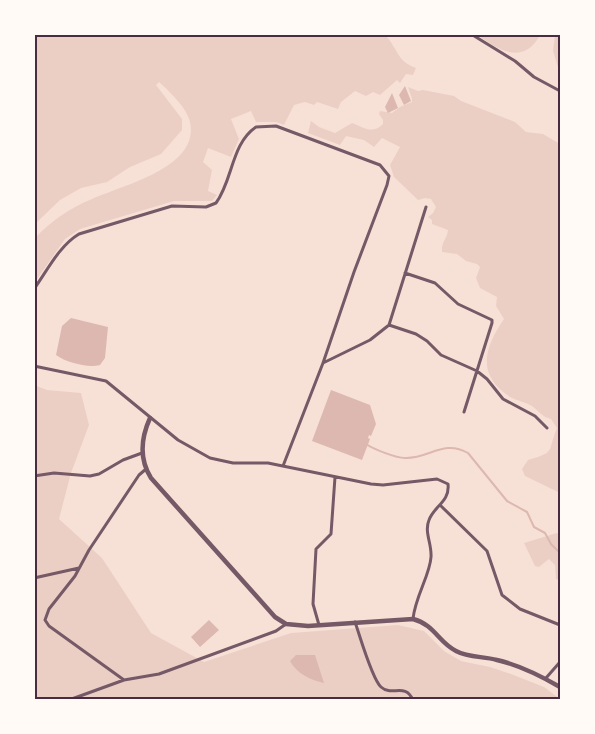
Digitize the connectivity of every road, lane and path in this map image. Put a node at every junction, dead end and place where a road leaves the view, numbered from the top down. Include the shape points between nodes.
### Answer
1 (471, 34) edge
2 (561, 91) edge
3 (426, 207) dead end
4 (405, 273) junction
5 (34, 289) edge
6 (388, 325) junction
7 (323, 363) junction
8 (34, 366) edge
9 (477, 371) junction
10 (464, 412) dead end
11 (150, 418) junction
12 (547, 428) dead end
13 (142, 453) junction
14 (283, 466) junction
15 (146, 469) junction
16 (34, 476) edge
17 (335, 477) junction
18 (440, 505) junction
19 (79, 568) junction
20 (34, 578) edge
21 (412, 619) junction
22 (355, 622) junction
23 (286, 624) junction
24 (319, 625) junction
25 (561, 625) edge
26 (561, 662) edge
27 (546, 678) junction
28 (124, 680) junction
29 (561, 687) edge
30 (69, 699) edge
31 (413, 699) edge

1 - 2 street
3 - 4 street
4 - 6 street
4 - 9 street via 435,283 458,304 492,320
5 - 7 street via 60,252 79,234 172,206 206,207 216,203 242,140 256,127 276,126 380,165 389,176
6 - 7 street via 370,340
6 - 9 street via 416,334 441,355
7 - 14 street
8 - 11 street via 106,381
9 - 10 street
9 - 12 street via 503,399 529,412
11 - 13 street
11 - 14 street via 210,458
13 - 15 street
13 - 16 street via 90,476
14 - 17 street
15 - 19 street
15 - 23 street via 245,584
17 - 18 street via 384,485 437,479 447,484 448,490
17 - 24 street via 332,534 316,549 313,604
18 - 21 street via 426,529 431,556
18 - 25 street via 487,551 502,596 520,609
19 - 20 street
19 - 28 street via 45,620
21 - 22 street
21 - 27 street via 432,628 457,652 505,662
22 - 24 street
22 - 31 street via 380,686 388,691 404,690
23 - 24 street
23 - 28 street via 159,674
26 - 27 street
27 - 29 street
28 - 30 street

